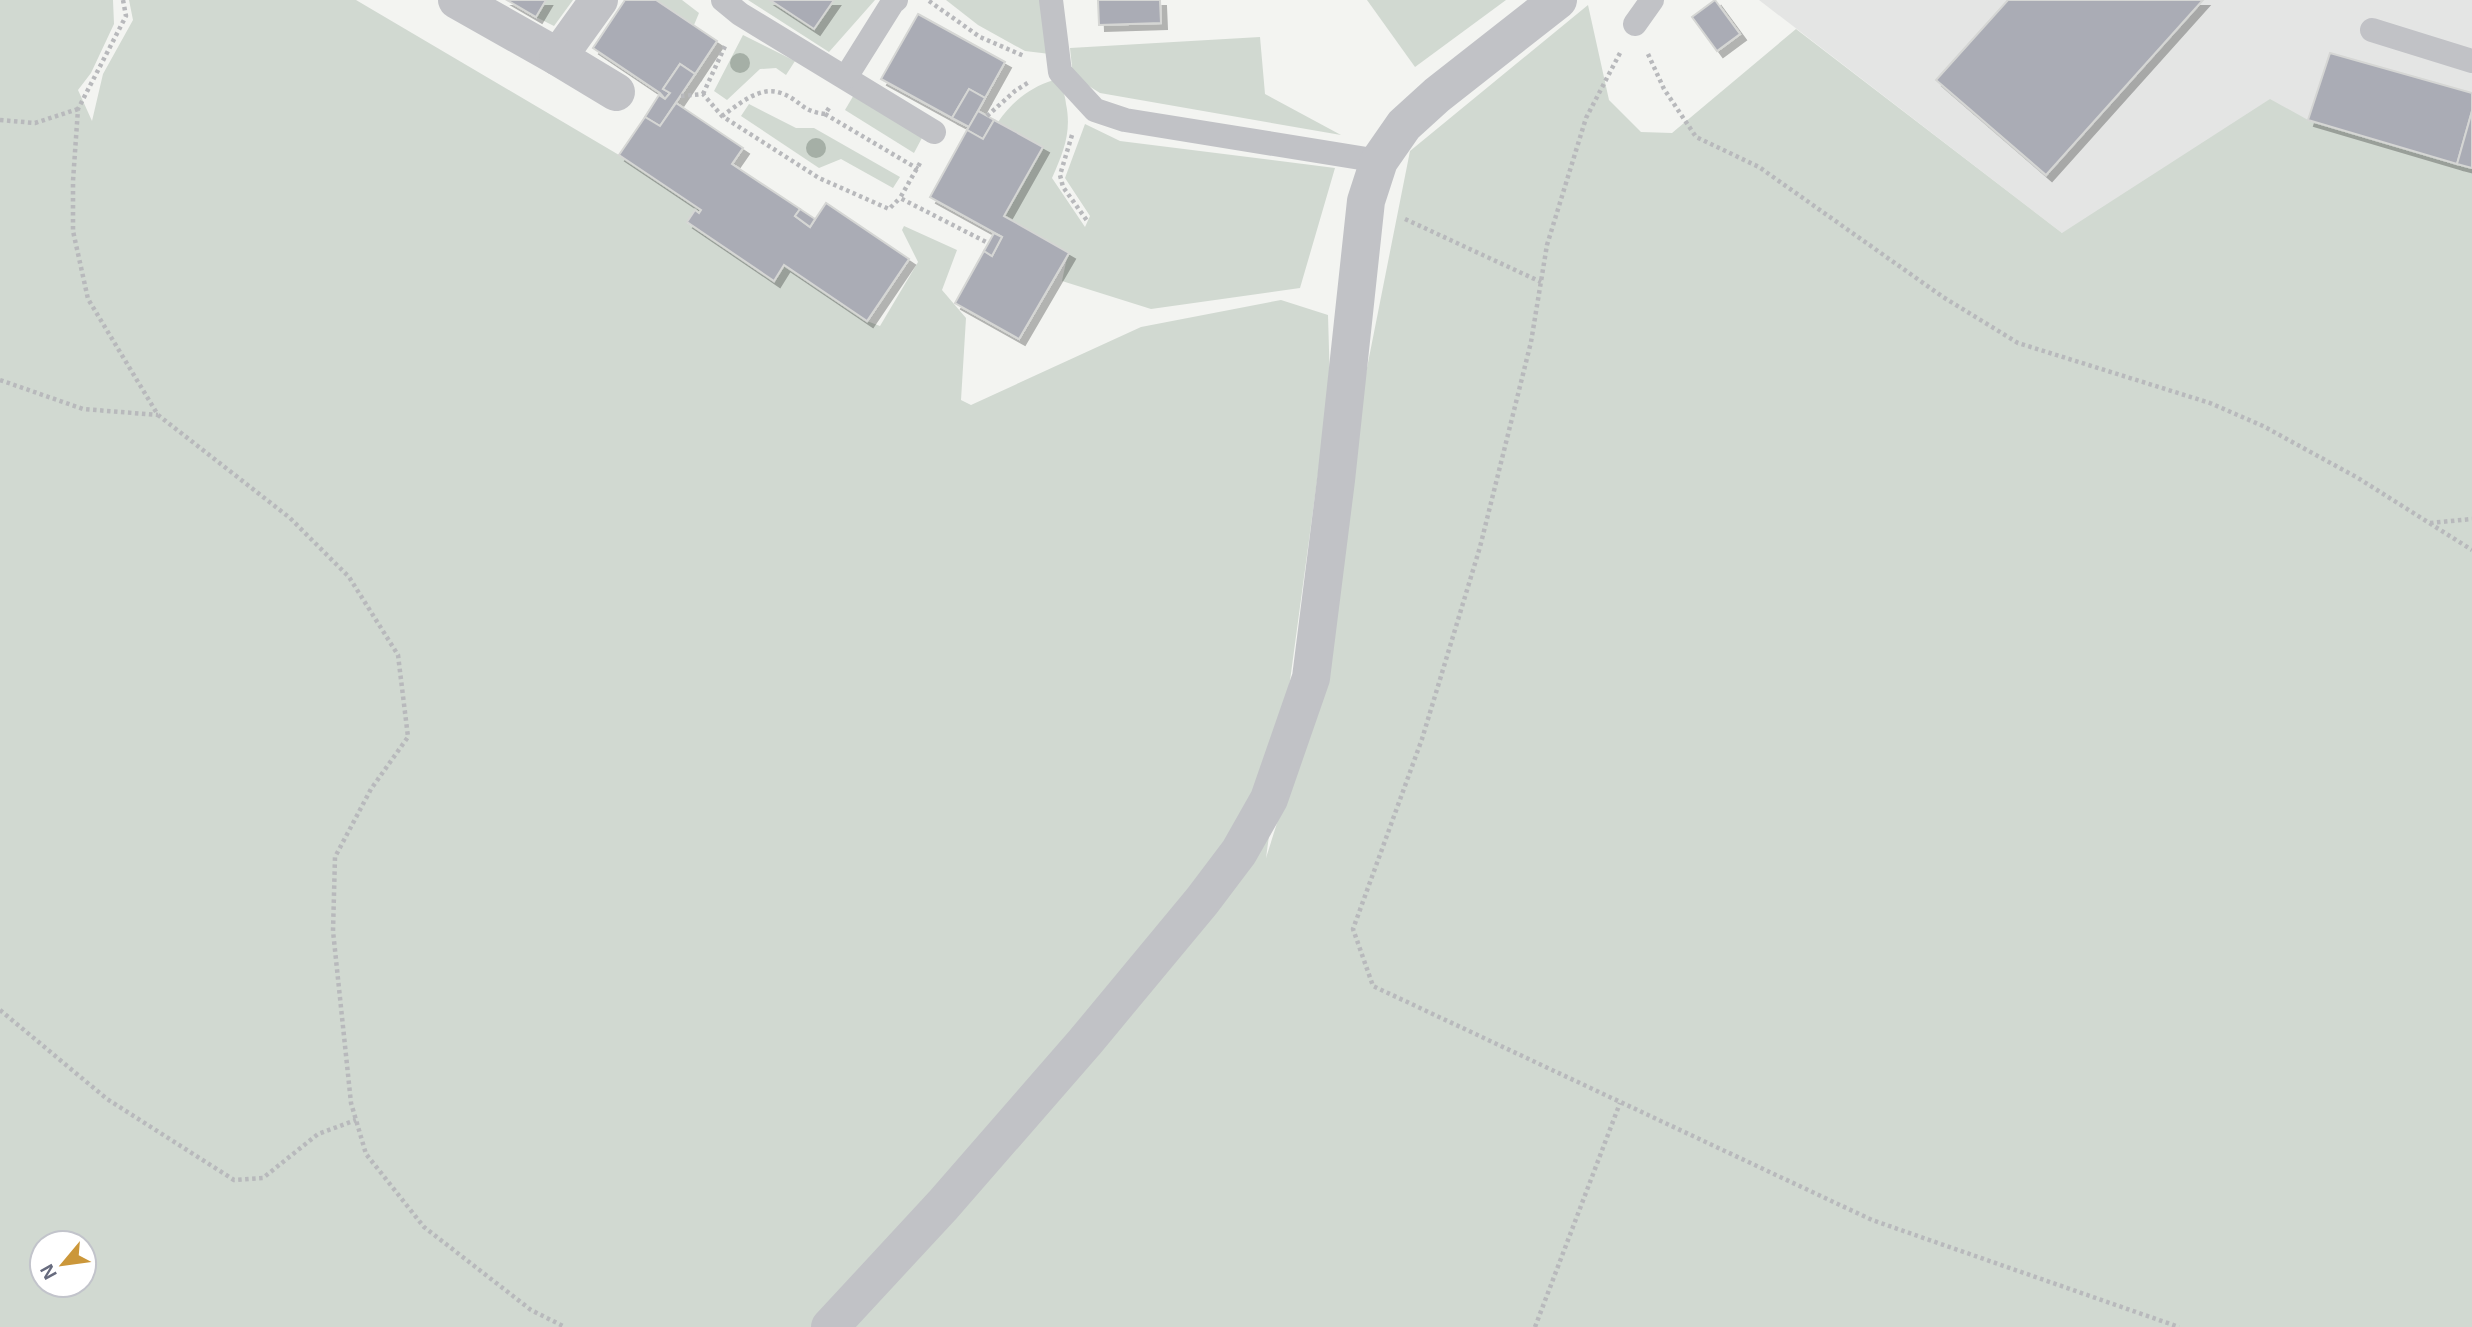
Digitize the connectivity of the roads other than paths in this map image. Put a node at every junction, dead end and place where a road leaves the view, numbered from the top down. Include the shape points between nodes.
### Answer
1 (457, 0) edge
2 (598, 0) edge
3 (897, 0) edge
4 (1051, 0) edge
5 (1558, 0) edge
6 (1652, 0) edge
7 (732, 7) edge
8 (1635, 24) road end
9 (2372, 30) dead end
10 (558, 57) junction
11 (2472, 61) edge
12 (846, 77) junction
13 (617, 92) dead end
14 (934, 132) road end
15 (1379, 161) junction
16 (830, 1327) edge

1 - 10 street
2 - 10 street
3 - 12 lane
4 - 15 lane via 1060,72 1095,110 1125,120
5 - 15 street via 1437,94 1404,125
6 - 8 lane
7 - 12 lane
9 - 11 lane
10 - 13 street
12 - 14 lane
15 - 16 street via 1366,201 1311,678 1269,799 1239,852 1086,1042

